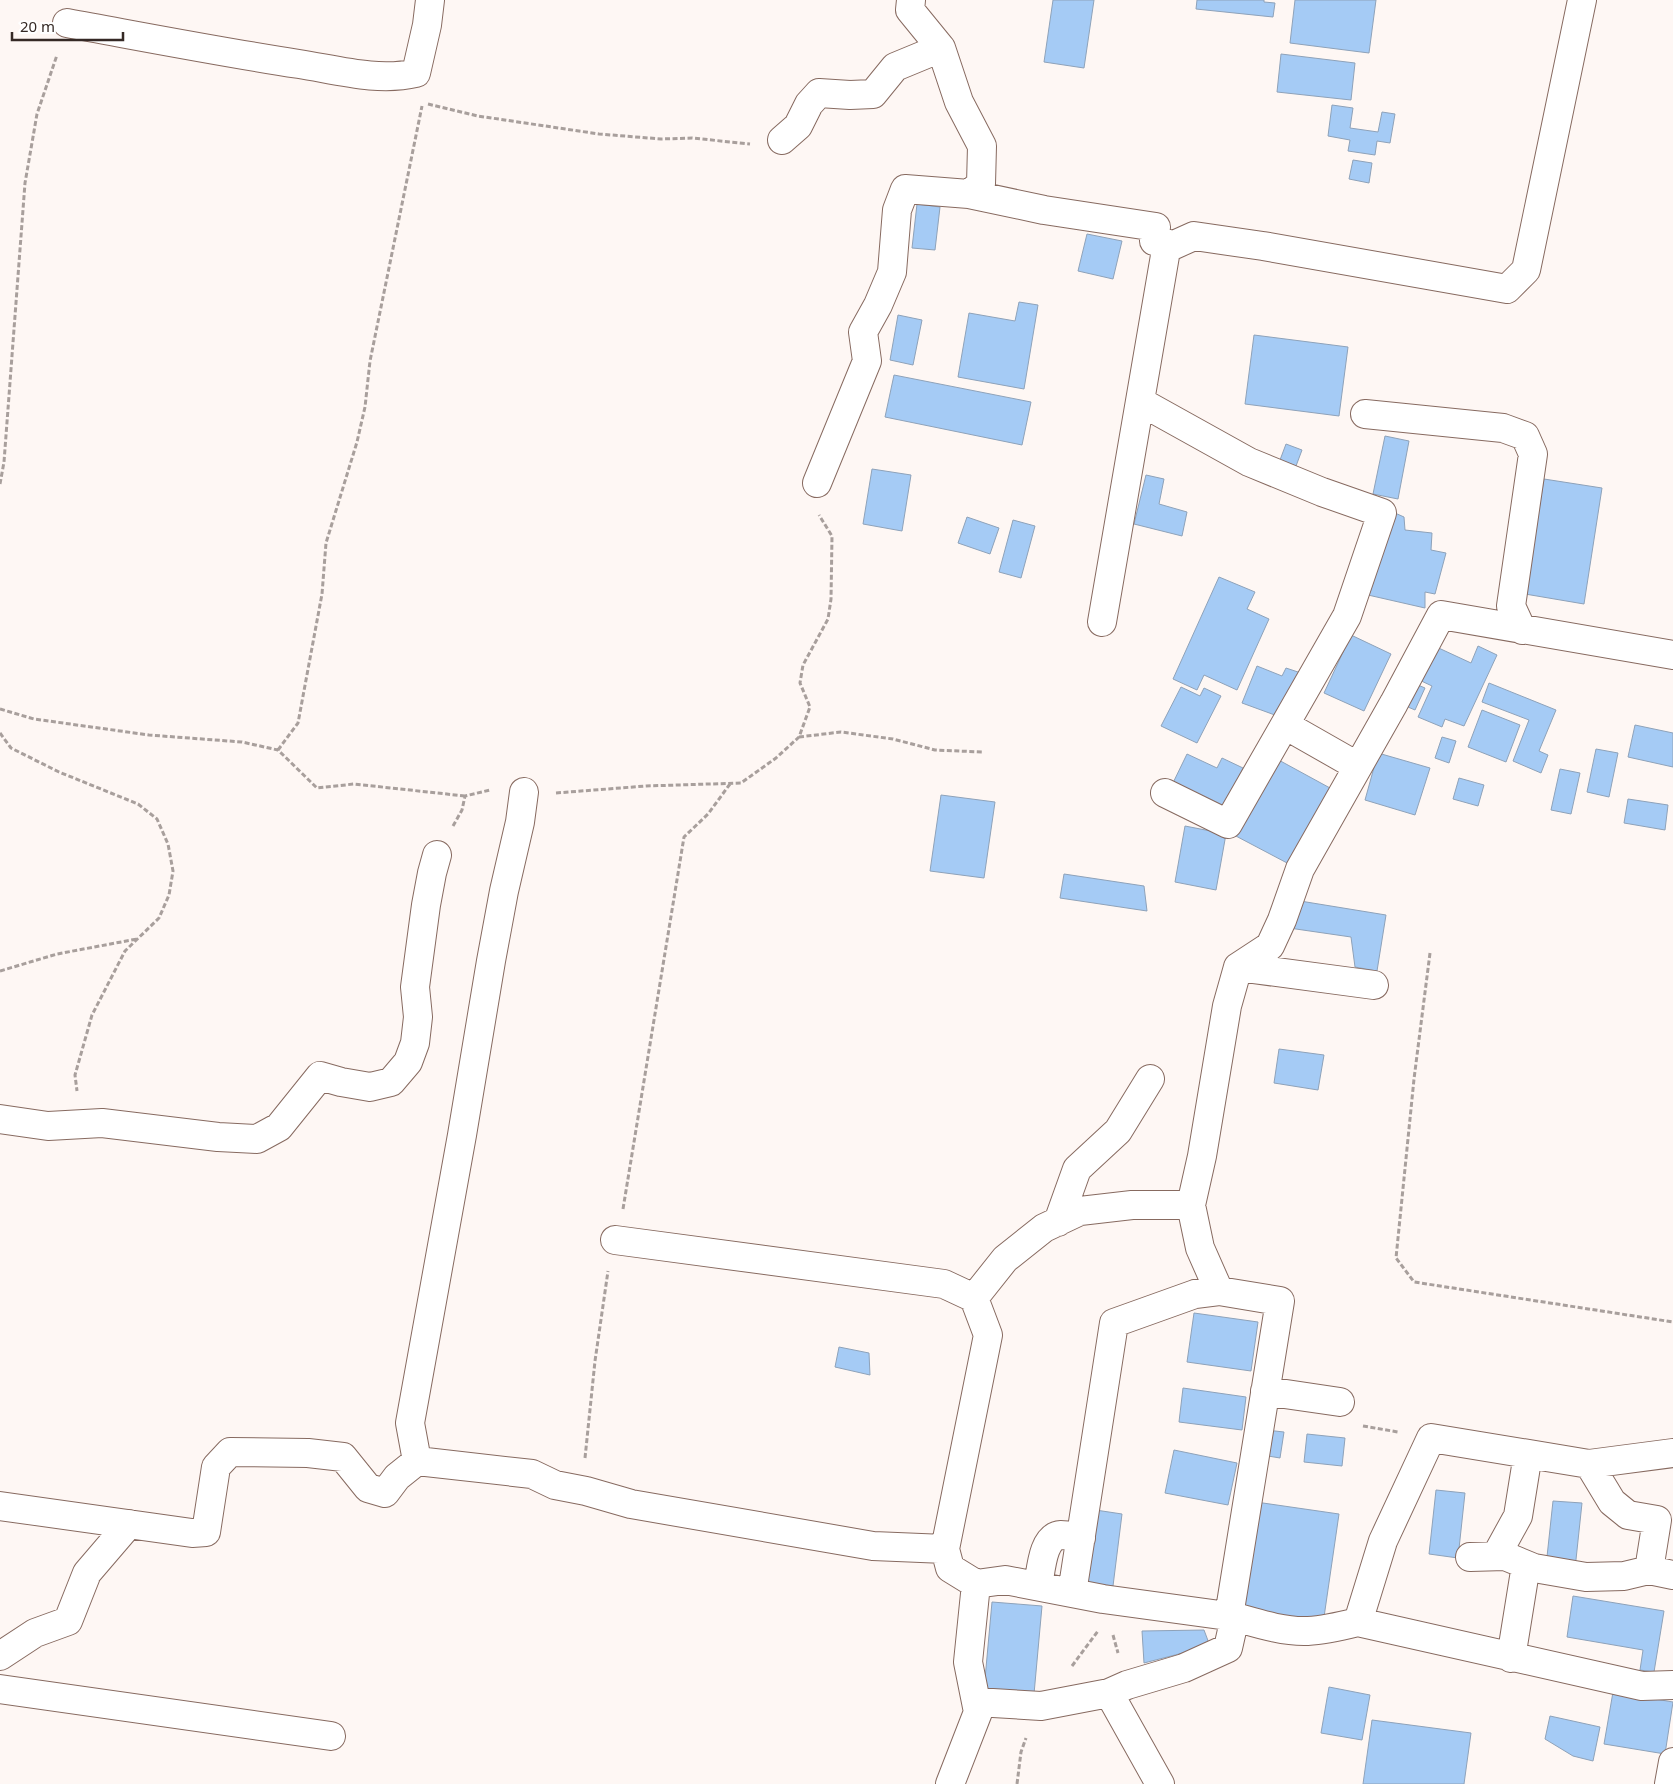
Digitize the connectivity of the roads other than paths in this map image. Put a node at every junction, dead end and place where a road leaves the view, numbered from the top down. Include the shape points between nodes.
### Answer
1 (430, 0) edge
2 (911, 0) edge
3 (1582, 0) edge
4 (67, 22) road end
5 (940, 48) junction
6 (782, 140) road end
7 (969, 194) junction
8 (1168, 244) junction
9 (1141, 402) junction
10 (1365, 414) dead end
11 (817, 483) road end
12 (1102, 622) dead end
13 (1522, 630) junction
14 (1673, 655) edge
15 (1285, 724) junction
16 (1357, 766) junction
17 (524, 792) road end
18 (1165, 793) dead end
19 (437, 855) road end
20 (1238, 967) junction
21 (1374, 984) dead end
22 (1150, 1079) dead end
23 (0, 1120) edge
24 (1191, 1205) junction
25 (1058, 1222) junction
26 (615, 1240) road end
27 (1219, 1291) junction
28 (974, 1298) junction
29 (1265, 1391) junction
30 (1340, 1402) road end
31 (1673, 1453) edge
32 (1528, 1454) junction
33 (417, 1461) junction
34 (1589, 1464) junction
35 (0, 1506) edge
36 (129, 1524) junction
37 (1081, 1538) junction
38 (945, 1549) junction
39 (1526, 1565) junction
40 (1661, 1572) edge
41 (976, 1584) junction
42 (1038, 1586) junction
43 (1072, 1593) junction
44 (1232, 1617) junction
45 (1358, 1622) junction
46 (0, 1656) edge
47 (1512, 1658) junction
48 (1673, 1685) edge
49 (0, 1689) edge
50 (1109, 1693) junction
51 (976, 1702) junction
52 (331, 1736) dead end
53 (1673, 1762) edge
54 (950, 1784) edge
55 (1160, 1784) edge
56 (1669, 1784) edge

1 - 4 street via 416,73 400,76 296,64
2 - 5 street via 910,10
3 - 8 street via 1526,270 1507,289 1194,236 1174,245
5 - 6 street via 895,67 873,94 819,93 808,104 798,126
5 - 7 street via 959,102 982,146 981,184
7 - 8 street via 1044,210 1156,227 1154,241
7 - 11 street via 905,189 897,210 892,272 863,332 867,361
8 - 9 street
9 - 12 street
9 - 15 street via 1249,462 1382,513 1347,616
10 - 13 street via 1503,428 1525,436 1533,454 1511,606
13 - 14 street
13 - 16 street via 1441,615
15 - 16 street
15 - 18 street via 1228,824
16 - 20 street via 1300,869 1270,946
17 - 33 street via 410,1423
19 - 23 street via 426,905 415,987 418,1017 415,1043 408,1062 391,1082 370,1087 320,1076 280,1127 257,1139 102,1123 48,1126
20 - 21 street
20 - 24 street via 1227,1006
22 - 25 street via 1118,1131 1077,1169
24 - 25 street via 1132,1205 1080,1211
24 - 27 street via 1200,1248
25 - 28 street via 1044,1228 1005,1259
26 - 28 street via 944,1284
27 - 29 street via 1280,1301
27 - 37 street via 1195,1294 1114,1323
28 - 38 street via 988,1335
29 - 30 street
29 - 44 street
31 - 34 street
32 - 34 street
32 - 39 street via 1518,1516 1483,1556 1505,1556
32 - 45 street via 1431,1438 1383,1541
33 - 36 street via 397,1477 386,1493 368,1488 343,1457 230,1452 216,1467 206,1532
33 - 38 street via 532,1474 555,1485 631,1504 874,1546
34 - 40 street via 1612,1502 1628,1515 1657,1520
35 - 36 street
36 - 46 street via 87,1573 68,1621 36,1633
37 - 42 street via 1060,1535 1052,1540 1044,1551
37 - 43 street
38 - 41 street via 950,1568
39 - 40 street via 1586,1577
39 - 47 street
41 - 42 street via 1005,1580
41 - 51 street via 968,1662
42 - 43 street
43 - 44 street
44 - 45 street via 1302,1632
44 - 50 street via 1228,1648 1184,1668
45 - 47 street
47 - 48 street via 1642,1686
49 - 52 street
50 - 51 street via 1041,1706
50 - 55 street
51 - 54 street via 978,1712
53 - 56 street

